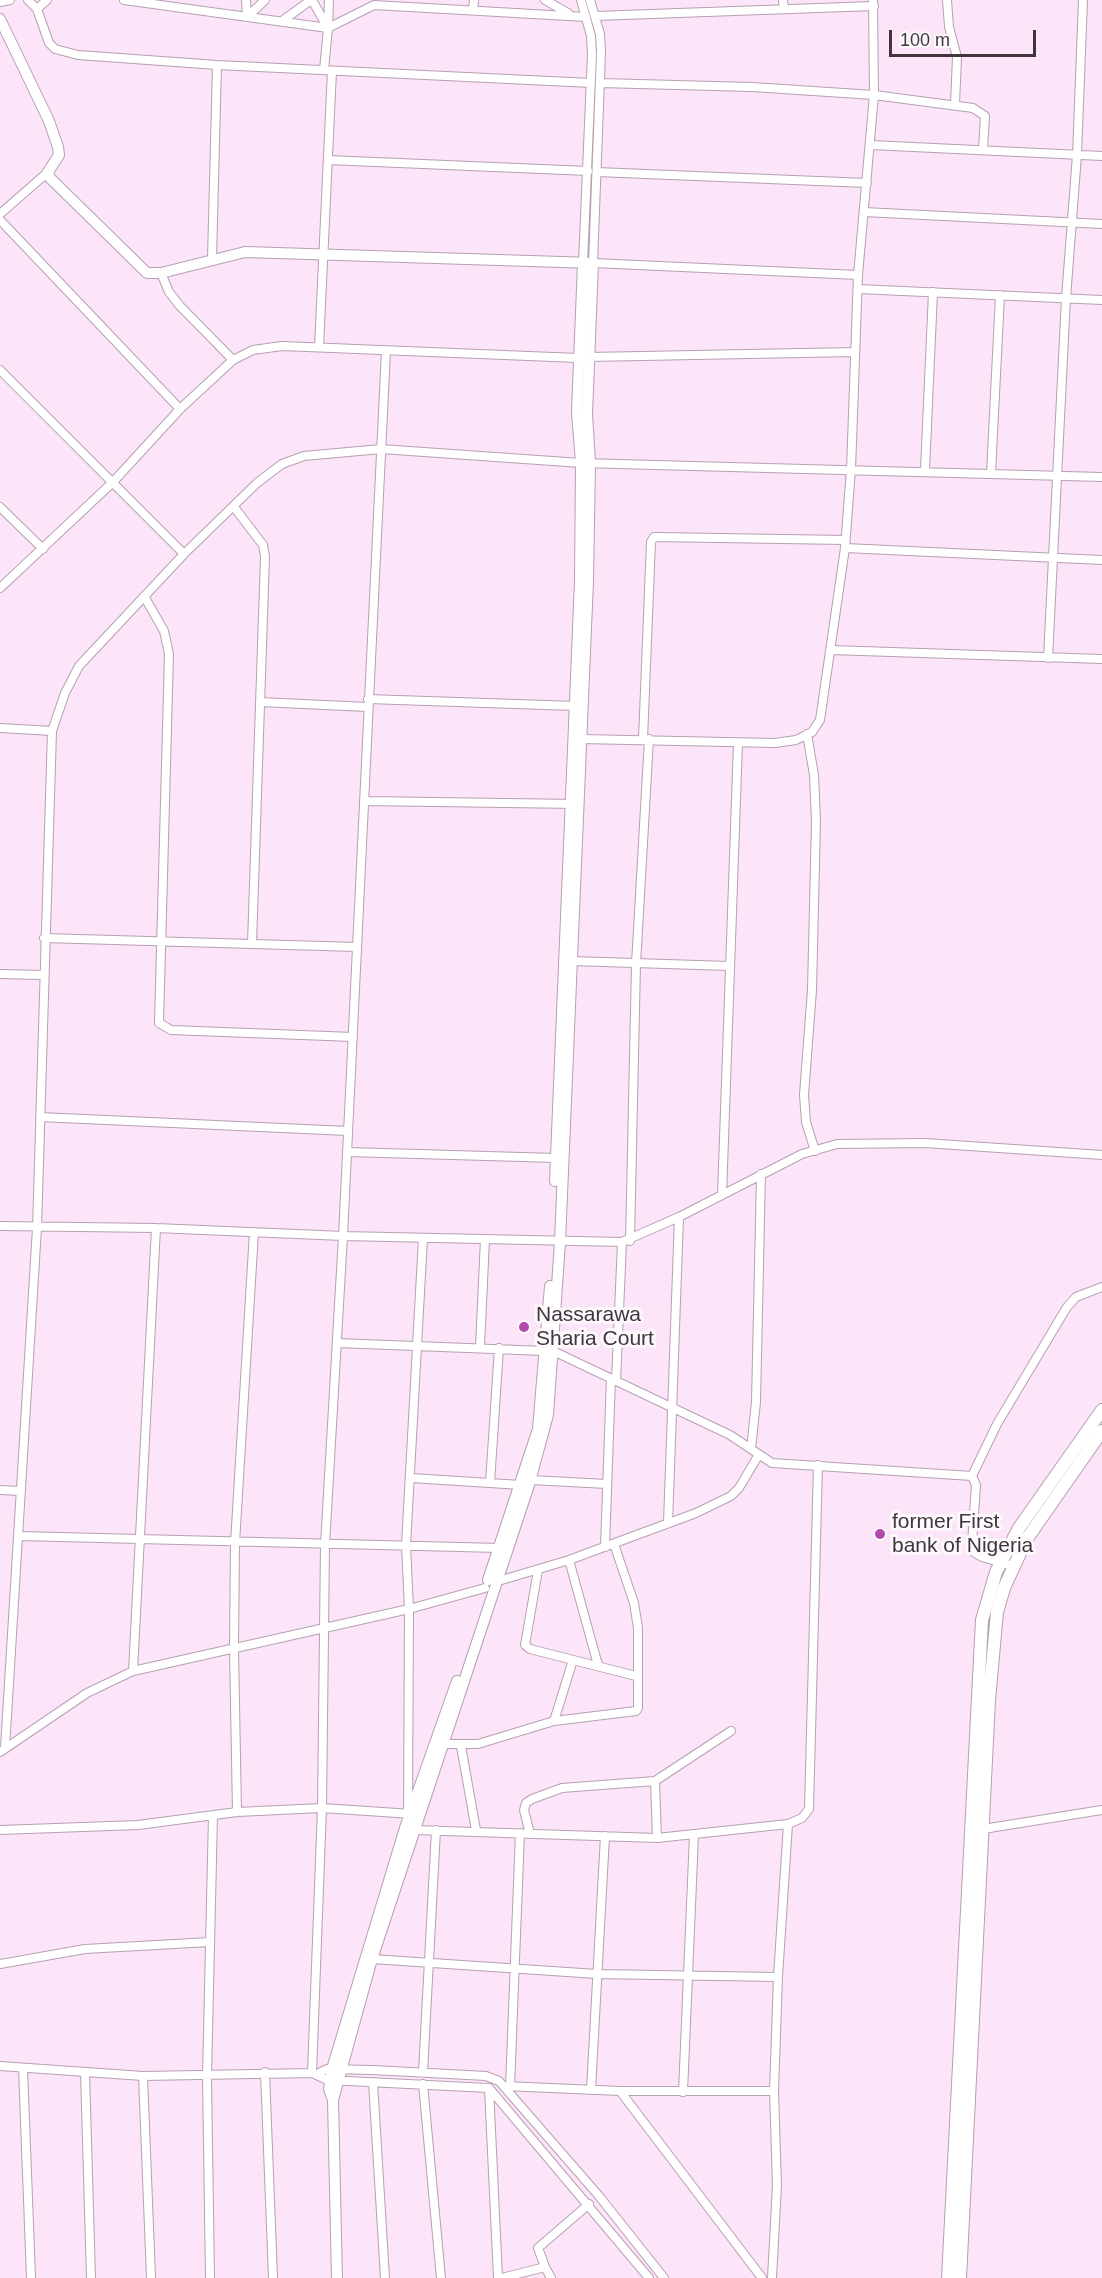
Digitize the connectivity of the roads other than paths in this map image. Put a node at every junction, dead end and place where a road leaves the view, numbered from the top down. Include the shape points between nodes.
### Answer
1 (10, 0) edge
2 (28, 0) edge
3 (48, 0) edge
4 (124, 0) edge
5 (246, 0) edge
6 (266, 0) edge
7 (311, 0) edge
8 (329, 0) edge
9 (544, 0) edge
10 (581, 0) edge
11 (590, 0) edge
12 (947, 0) edge
13 (1083, 0) edge
14 (0, 2) edge
15 (874, 3) edge
16 (473, 5) edge
17 (784, 5) edge
18 (37, 9) junction
19 (570, 14) junction
20 (247, 17) junction
21 (591, 17) junction
22 (0, 19) edge
23 (282, 21) junction
24 (328, 28) junction
25 (217, 65) junction
26 (328, 71) junction
27 (596, 83) junction
28 (874, 95) junction
29 (955, 105) junction
30 (871, 145) junction
31 (983, 150) junction
32 (1077, 154) junction
33 (1102, 156) edge
34 (328, 160) junction
35 (48, 172) junction
36 (592, 172) junction
37 (867, 183) junction
38 (864, 212) junction
39 (0, 214) edge
40 (0, 220) edge
41 (1071, 223) junction
42 (1102, 224) edge
43 (324, 255) junction
44 (212, 259) junction
45 (588, 263) junction
46 (161, 273) junction
47 (858, 275) junction
48 (858, 289) junction
49 (933, 291) junction
50 (1000, 295) junction
51 (1066, 298) junction
52 (1102, 300) edge
53 (319, 347) junction
54 (386, 351) junction
55 (855, 351) junction
56 (583, 358) junction
57 (233, 360) junction
58 (0, 369) edge
59 (180, 409) junction
60 (381, 448) junction
61 (585, 462) junction
62 (851, 469) junction
63 (925, 470) junction
64 (991, 473) junction
65 (1057, 476) junction
66 (1102, 477) edge
67 (112, 482) junction
68 (0, 507) edge
69 (234, 507) junction
70 (845, 544) junction
71 (43, 549) junction
72 (184, 554) junction
73 (1053, 558) junction
74 (1102, 560) edge
75 (0, 588) edge
76 (144, 596) junction
77 (831, 650) junction
78 (1048, 658) junction
79 (1102, 659) edge
80 (260, 702) junction
81 (368, 703) junction
82 (575, 706) junction
83 (0, 728) edge
84 (52, 731) junction
85 (807, 734) junction
86 (581, 739) junction
87 (646, 739) junction
88 (738, 743) junction
89 (364, 801) junction
90 (574, 804) junction
91 (44, 938) junction
92 (160, 942) junction
93 (252, 944) junction
94 (357, 947) junction
95 (571, 961) junction
96 (636, 964) junction
97 (729, 966) junction
98 (0, 974) edge
99 (43, 975) junction
100 (353, 1037) junction
101 (40, 1117) junction
102 (348, 1131) junction
103 (815, 1151) junction
104 (348, 1152) junction
105 (1102, 1155) edge
106 (556, 1158) junction
107 (761, 1174) junction
108 (722, 1195) junction
109 (679, 1217) junction
110 (0, 1226) edge
111 (37, 1228) junction
112 (156, 1228) junction
113 (254, 1232) junction
114 (343, 1236) junction
115 (423, 1238) junction
116 (485, 1239) junction
117 (557, 1242) junction
118 (626, 1242) junction
119 (1102, 1287) edge
120 (337, 1343) junction
121 (417, 1345) junction
122 (480, 1347) junction
123 (499, 1348) junction
124 (549, 1351) junction
125 (613, 1379) junction
126 (673, 1406) junction
127 (1102, 1410) edge
128 (1102, 1431) edge
129 (751, 1449) junction
130 (758, 1456) junction
131 (818, 1465) junction
132 (972, 1476) junction
133 (411, 1478) junction
134 (526, 1482) junction
135 (490, 1483) junction
136 (607, 1484) junction
137 (0, 1490) edge
138 (21, 1491) junction
139 (668, 1523) junction
140 (20, 1536) junction
141 (140, 1540) junction
142 (236, 1543) junction
143 (614, 1544) junction
144 (325, 1545) junction
145 (406, 1545) junction
146 (605, 1547) junction
147 (499, 1548) junction
148 (569, 1560) junction
149 (1007, 1564) junction
150 (538, 1570) junction
151 (490, 1585) junction
152 (409, 1609) junction
153 (324, 1628) junction
154 (234, 1648) junction
155 (5, 1651) edge
156 (573, 1660) junction
157 (598, 1665) junction
158 (133, 1671) junction
159 (636, 1676) junction
160 (554, 1721) junction
161 (731, 1731) dead end
162 (444, 1744) junction
163 (461, 1746) junction
164 (2, 1750) edge
165 (655, 1781) junction
166 (322, 1808) junction
167 (1102, 1810) edge
168 (237, 1812) junction
169 (412, 1814) junction
170 (213, 1815) junction
171 (788, 1824) junction
172 (982, 1829) junction
173 (0, 1830) edge
174 (414, 1830) junction
175 (436, 1830) junction
176 (476, 1830) junction
177 (520, 1833) junction
178 (530, 1834) junction
179 (694, 1835) junction
180 (606, 1836) junction
181 (657, 1838) junction
182 (210, 1942) junction
183 (372, 1959) junction
184 (428, 1962) junction
185 (0, 1964) edge
186 (514, 1968) junction
187 (597, 1974) junction
188 (686, 1976) junction
189 (778, 1977) junction
190 (0, 2066) edge
191 (23, 2068) junction
192 (85, 2072) junction
193 (265, 2072) junction
194 (423, 2072) junction
195 (314, 2073) junction
196 (336, 2075) junction
197 (143, 2076) junction
198 (207, 2077) junction
199 (373, 2082) junction
200 (423, 2084) junction
201 (507, 2087) junction
202 (489, 2088) junction
203 (591, 2090) junction
204 (620, 2091) junction
205 (774, 2091) junction
206 (683, 2092) junction
207 (589, 2204) junction
208 (544, 2267) junction
209 (31, 2278) edge
210 (91, 2278) edge
211 (151, 2278) edge
212 (210, 2278) edge
213 (273, 2278) edge
214 (337, 2278) edge
215 (385, 2278) edge
216 (441, 2278) edge
217 (500, 2278) edge
218 (551, 2278) edge
219 (649, 2278) edge
220 (664, 2278) edge
221 (762, 2278) edge
222 (772, 2278) edge
223 (948, 2278) edge
224 (960, 2278) edge

1 - 14 street
2 - 18 street
3 - 18 street
4 - 20 street
5 - 20 street
6 - 20 street
7 - 23 street
7 - 24 street
8 - 24 street
9 - 19 street
10 - 21 street
11 - 21 street
12 - 29 street via 957,57
13 - 32 street
15 - 17 street
15 - 28 street
16 - 19 street
16 - 24 street via 374,5
17 - 21 street
18 - 25 street via 49,43 60,51
19 - 21 street
20 - 23 street
21 - 27 street via 600,34
22 - 35 street via 58,147 59,155
23 - 24 street
24 - 26 street
25 - 26 street
25 - 44 street
26 - 27 street
26 - 34 street
27 - 28 street
27 - 36 street
28 - 29 street
28 - 30 street
29 - 31 street via 973,108 985,116
30 - 31 street
30 - 37 street
31 - 32 street
32 - 33 street
32 - 41 street
34 - 36 street
34 - 43 street
35 - 39 street
35 - 46 street via 144,271
36 - 37 street
36 - 45 street
37 - 38 street
38 - 41 street
38 - 47 street
40 - 59 street
41 - 42 street
41 - 51 street
43 - 44 street via 245,252
43 - 45 street
43 - 53 street
44 - 46 street
45 - 47 street
45 - 56 street
46 - 57 street via 180,306
47 - 48 street
48 - 49 street
48 - 55 street
49 - 50 street
49 - 63 street
50 - 51 street
50 - 64 street
51 - 52 street
51 - 65 street
53 - 54 street
53 - 57 street via 266,346
54 - 56 street
54 - 60 street
55 - 56 street
55 - 62 street
56 - 61 street
57 - 59 street
58 - 67 street
59 - 67 street
60 - 61 street
60 - 69 street via 293,459 257,483
60 - 81 street
61 - 62 street
61 - 82 street
61 - 86 street
62 - 63 street
62 - 70 street
63 - 64 street
64 - 65 street
65 - 66 street
65 - 73 street
67 - 71 street
67 - 72 street
68 - 71 street
69 - 72 street
69 - 80 street via 263,544 265,556
70 - 73 street
70 - 77 street
70 - 87 street via 654,537
71 - 75 street
72 - 76 street
73 - 74 street
73 - 78 street
76 - 84 street via 79,666
76 - 92 street via 164,631 169,654
77 - 78 street
77 - 85 street via 820,720
78 - 79 street
80 - 81 street
80 - 93 street
81 - 82 street
81 - 89 street
82 - 90 street
83 - 84 street
84 - 91 street
85 - 88 street via 775,744
85 - 103 street via 816,821 812,990 804,1095 806,1122
86 - 87 street
86 - 90 street
87 - 88 street
87 - 96 street
88 - 97 street
89 - 90 street
89 - 94 street
90 - 95 street
90 - 106 street
91 - 92 street
91 - 99 street
92 - 93 street
92 - 100 street via 158,1017 166,1028
93 - 94 street
94 - 100 street
95 - 96 street
95 - 117 street
96 - 97 street
96 - 118 street
97 - 108 street
98 - 99 street
99 - 101 street
100 - 102 street
101 - 102 street
101 - 111 street
102 - 104 street
103 - 105 street via 837,1144 881,1141
103 - 107 street
104 - 106 street
104 - 114 street
106 - 117 street
107 - 108 street
107 - 129 street via 756,1402
108 - 109 street
109 - 118 street
109 - 126 street
110 - 111 street
111 - 112 street
111 - 138 street
112 - 113 street
112 - 141 street
113 - 114 street
113 - 142 street
114 - 115 street
114 - 120 street
115 - 116 street
115 - 121 street
116 - 117 street
116 - 122 street
117 - 118 street
117 - 124 street
118 - 125 street
119 - 132 street via 1076,1297 1067,1307 997,1424
120 - 121 street
120 - 144 street
121 - 122 street
121 - 133 street
122 - 123 street
123 - 124 street
123 - 135 street
124 - 125 street
124 - 134 street via 546,1430
125 - 126 street
125 - 136 street
126 - 129 street
126 - 139 street
127 - 149 main road via 1032,1508
128 - 149 main road
129 - 130 street
130 - 131 street via 783,1466
130 - 139 street via 731,1496
131 - 132 street
131 - 171 street via 808,1809 802,1818
132 - 149 street via 976,1485 972,1543 975,1553
133 - 135 street
133 - 145 street
134 - 135 street
134 - 136 street
134 - 147 street
134 - 151 street
136 - 146 street
137 - 138 street
138 - 140 street
139 - 143 street
140 - 141 street
140 - 155 street
141 - 142 street
141 - 158 street
142 - 144 street
142 - 154 street
143 - 146 street
143 - 159 street via 634,1603 638,1628
144 - 145 street
144 - 153 street
145 - 147 street
145 - 152 street
146 - 148 street
147 - 151 street
148 - 150 street
148 - 157 street
149 - 172 main road via 992,1650
149 - 223 main road via 988,1594 979,1643
150 - 151 street
150 - 156 street via 525,1645
151 - 152 street
151 - 162 street
151 - 169 street
152 - 153 street
152 - 169 street
153 - 154 street
153 - 166 street
154 - 158 street
154 - 168 street
155 - 164 street
156 - 157 street
156 - 160 street
157 - 159 street
158 - 164 street via 87,1693
159 - 160 street via 636,1711
160 - 163 street
161 - 165 street
162 - 163 street
162 - 169 street
163 - 176 street
165 - 178 street via 562,1788 532,1799 524,1810
165 - 181 street
166 - 168 street
166 - 169 street
166 - 195 street
167 - 172 street
168 - 170 street
169 - 174 street
169 - 196 street via 364,1956
170 - 173 street via 138,1825
170 - 182 street
171 - 179 street
171 - 189 street
172 - 224 main road
174 - 175 street
174 - 183 street
175 - 176 street
175 - 184 street
176 - 177 street
177 - 178 street
177 - 186 street
178 - 180 street
179 - 181 street
179 - 188 street
180 - 181 street
180 - 187 street
182 - 185 street via 85,1949
182 - 198 street
183 - 184 street
183 - 196 street
184 - 186 street
184 - 194 street
186 - 187 street
186 - 201 street
187 - 188 street
187 - 203 street
188 - 189 street
188 - 206 street
189 - 205 street
190 - 191 street
191 - 192 street
191 - 209 street
192 - 197 street
192 - 210 street
193 - 195 street
193 - 198 street
193 - 213 street
194 - 196 street
194 - 201 street via 486,2076
195 - 196 street
196 - 199 street
196 - 214 street via 333,2100
197 - 198 street
197 - 211 street
198 - 212 street
199 - 200 street
199 - 215 street
200 - 202 street
200 - 216 street
201 - 203 street
201 - 220 street
202 - 207 street
202 - 217 street
203 - 204 street
204 - 206 street
204 - 221 street
205 - 206 street
205 - 222 street via 777,2185
207 - 208 street via 538,2248
207 - 219 street
208 - 217 street
208 - 218 street

